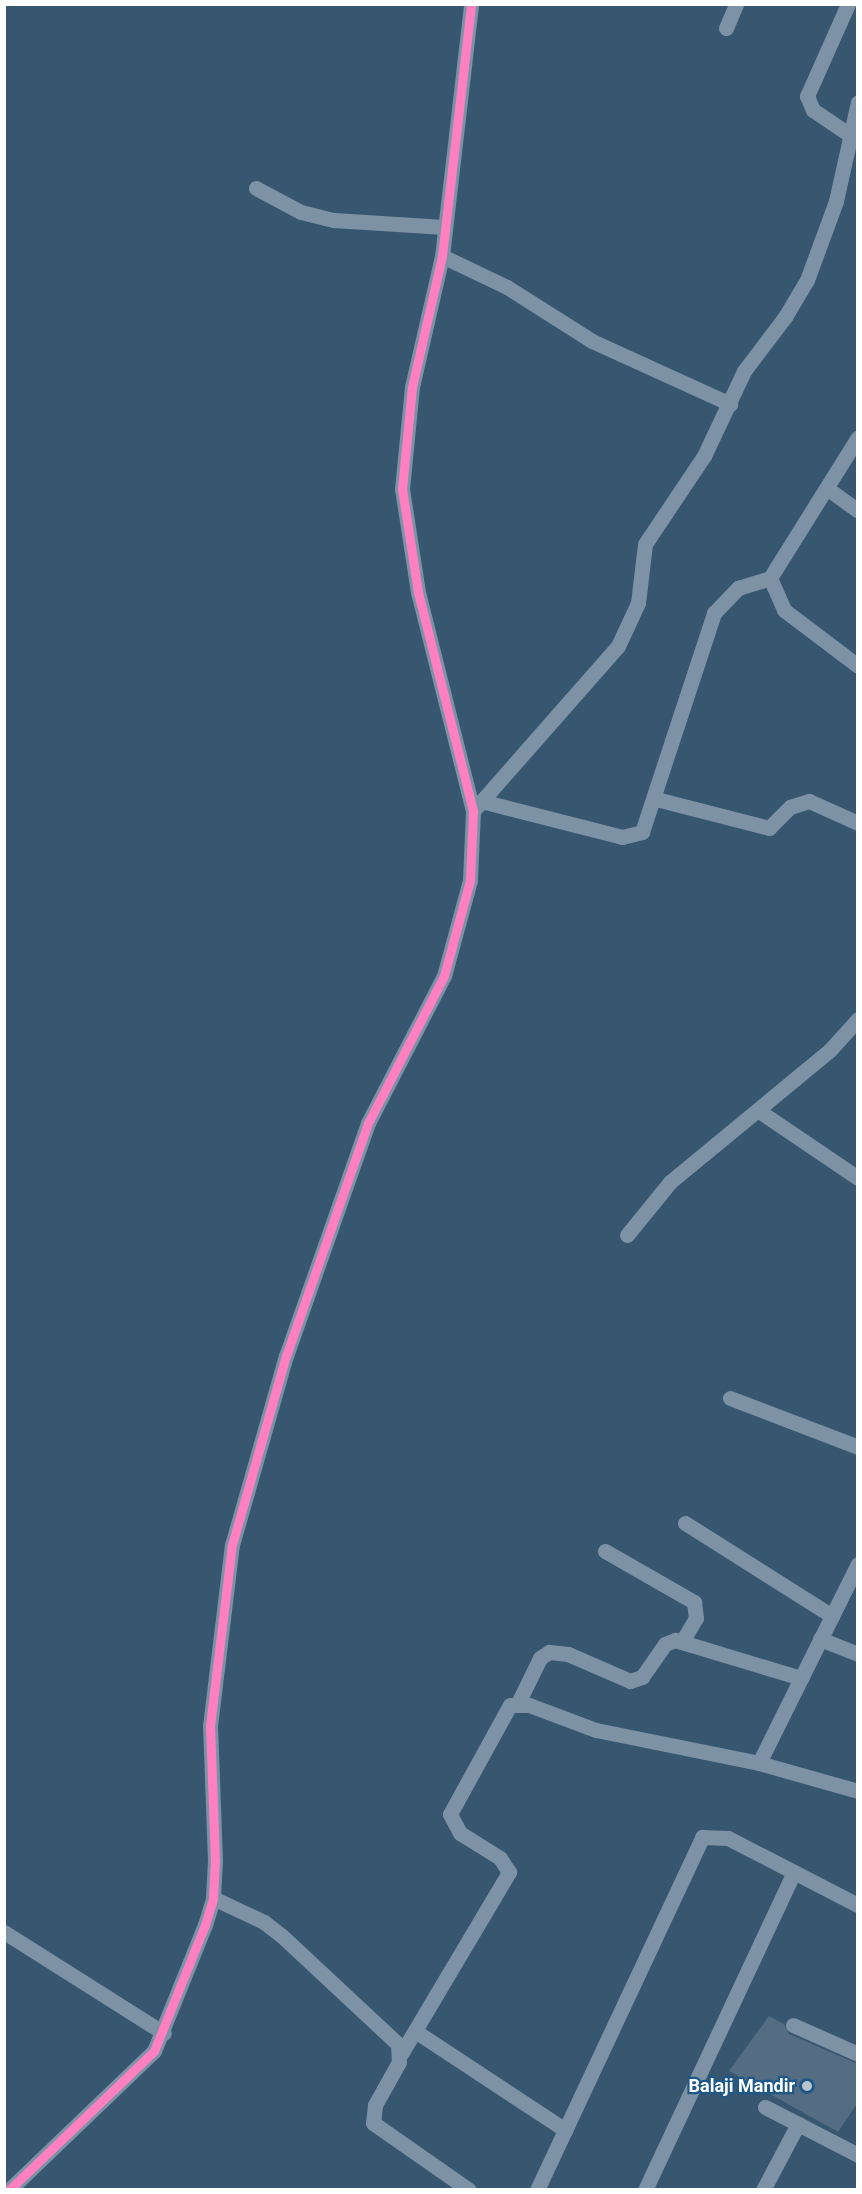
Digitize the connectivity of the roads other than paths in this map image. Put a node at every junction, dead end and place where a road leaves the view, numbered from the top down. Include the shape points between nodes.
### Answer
1 (471, 4) edge
2 (736, 4) edge
3 (848, 4) edge
4 (726, 28) dead end
5 (858, 102) edge
6 (852, 146) edge
7 (256, 188) dead end
8 (444, 227) junction
9 (442, 256) junction
10 (730, 404) junction
11 (858, 437) edge
12 (828, 489) junction
13 (858, 511) edge
14 (770, 578) junction
15 (858, 666) edge
16 (656, 799) junction
17 (477, 806) junction
18 (858, 823) edge
19 (858, 1019) edge
20 (759, 1111) junction
21 (858, 1178) edge
22 (627, 1235) dead end
23 (730, 1398) dead end
24 (858, 1448) edge
25 (685, 1523) dead end
26 (605, 1551) dead end
27 (858, 1564) edge
28 (853, 1586) edge
29 (832, 1616) junction
30 (820, 1639) junction
31 (683, 1640) junction
32 (858, 1654) edge
33 (801, 1678) junction
34 (518, 1703) junction
35 (759, 1763) junction
36 (858, 1791) edge
37 (794, 1872) junction
38 (213, 1898) junction
39 (858, 1905) edge
40 (4, 1932) edge
41 (793, 2025) dead end
42 (415, 2031) junction
43 (164, 2033) junction
44 (401, 2054) junction
45 (858, 2054) edge
46 (765, 2107) dead end
47 (798, 2124) junction
48 (565, 2130) junction
49 (858, 2155) edge
50 (9, 2190) edge
51 (469, 2190) edge
52 (537, 2190) edge
53 (645, 2190) edge
54 (763, 2190) edge

1 - 8 street
2 - 4 street
3 - 6 street via 807,96 813,110
5 - 6 street
6 - 10 street via 807,279 786,317 744,371
7 - 8 street via 301,212 334,220
8 - 9 street
9 - 10 street via 507,287 592,341
9 - 17 street via 412,387 403,509 422,613
10 - 17 street via 704,456 645,544 638,603 618,646
11 - 12 street
12 - 13 street
12 - 14 street
14 - 15 street via 784,610
14 - 16 street via 738,588 714,613
16 - 17 street via 648,822 633,837
16 - 18 street via 769,828 790,807 809,801
17 - 38 street via 470,880 444,976 368,1123 286,1356 232,1545 210,1726
19 - 20 street via 830,1050
20 - 21 street
20 - 22 street via 678,1174
23 - 24 street
25 - 29 street
26 - 31 street via 694,1602 696,1618
27 - 28 street
28 - 29 street
29 - 30 street
30 - 32 street
30 - 33 street
31 - 33 street
31 - 34 street via 665,1644 642,1677 630,1681 568,1653 549,1652 540,1658
33 - 35 street
34 - 35 street via 596,1730
34 - 42 street via 504,1712 450,1814 460,1833 500,1858 509,1872
35 - 36 street
37 - 39 street
37 - 48 street via 720,1834 702,1837
37 - 53 street
38 - 43 street
38 - 44 street via 282,1936 398,2044
40 - 43 street
41 - 45 street
42 - 44 street
42 - 48 street
43 - 50 street via 154,2051 120,2086
44 - 51 street via 375,2105 374,2123
46 - 47 street
47 - 49 street
47 - 54 street
48 - 52 street

